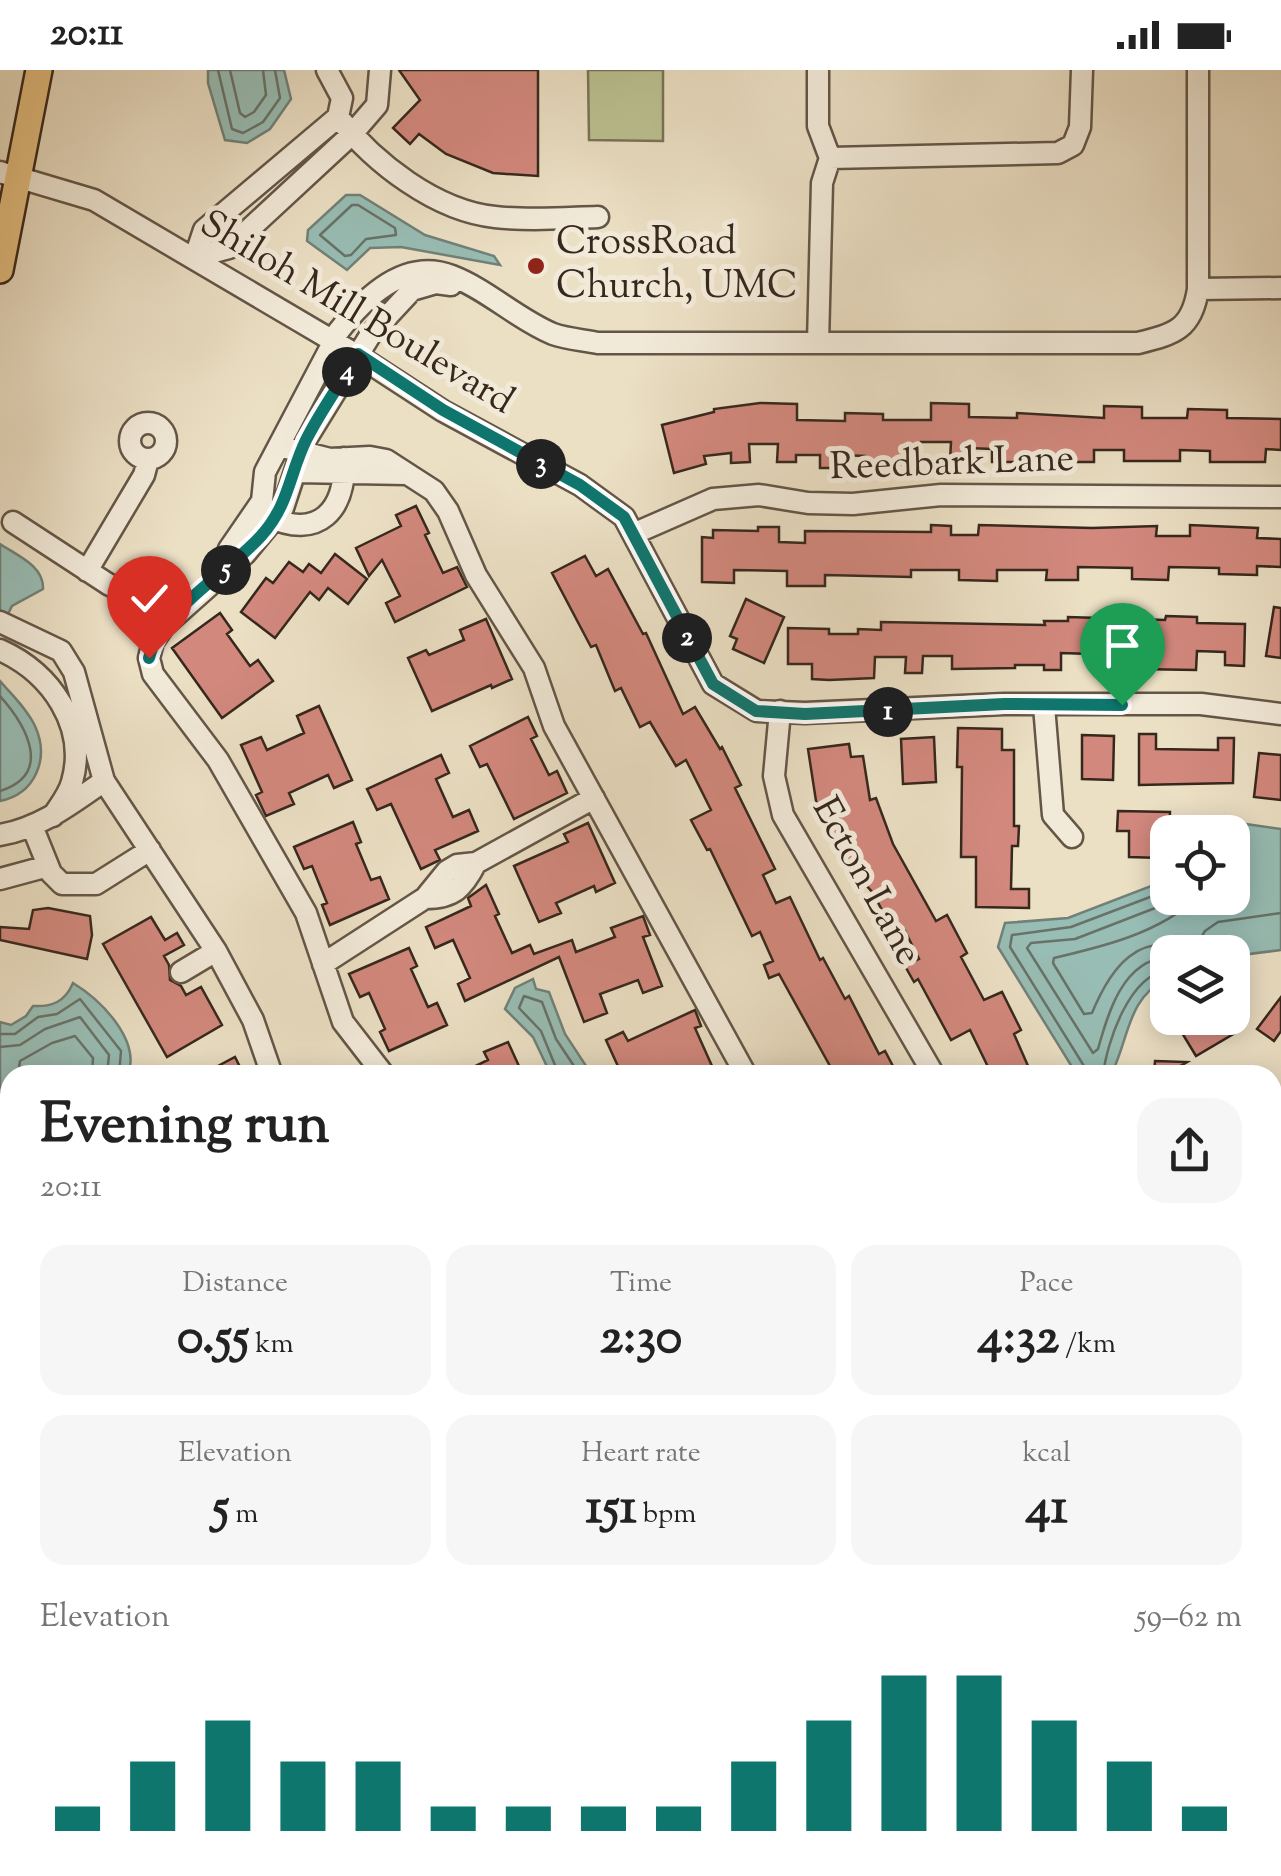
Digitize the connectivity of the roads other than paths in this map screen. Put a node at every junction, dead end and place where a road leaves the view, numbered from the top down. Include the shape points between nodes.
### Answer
1 (39, 70) edge
2 (327, 70) edge
3 (380, 70) edge
4 (818, 70) edge
5 (1082, 70) edge
6 (1198, 70) edge
7 (345, 126) junction
8 (830, 158) junction
9 (9, 175) edge
10 (598, 217) dead end
11 (195, 257) junction
12 (0, 270) edge
13 (472, 288) junction
14 (1281, 288) edge
15 (1198, 289) junction
16 (333, 340) junction
17 (818, 343) junction
18 (358, 354) junction
19 (279, 446) junction
20 (148, 460) dead end
21 (299, 462) junction
22 (344, 467) junction
23 (1281, 497) edge
24 (265, 515) junction
25 (14, 522) dead end
26 (633, 534) junction
27 (87, 571) junction
28 (174, 617) junction
29 (9, 627) edge
30 (5, 653) edge
31 (1044, 706) junction
32 (780, 711) junction
33 (1281, 714) edge
34 (104, 781) junction
35 (594, 798) junction
36 (54, 816) junction
37 (32, 826) junction
38 (0, 835) edge
39 (1072, 837) dead end
40 (150, 850) junction
41 (48, 866) junction
42 (0, 880) edge
43 (216, 951) junction
44 (323, 964) junction
45 (181, 972) dead end
46 (269, 1065) edge
47 (376, 1065) edge
48 (741, 1065) edge
49 (928, 1065) edge

1 - 9 main road
2 - 7 street via 342,98
3 - 7 street via 377,104
4 - 8 street via 818,126
5 - 8 street via 1080,127 1073,144 1058,153
6 - 15 street
7 - 10 street via 448,205 492,217
7 - 11 street via 229,248
7 - 11 street via 204,230
8 - 17 street via 822,183
9 - 11 street, Shiloh Mill Boulevard via 94,200
9 - 12 main road
11 - 16 street, Shiloh Mill Boulevard
13 - 16 street via 450,275 422,272 393,281 368,295
13 - 17 street via 556,335 598,343
13 - 18 street via 436,283 412,290
14 - 15 street
15 - 17 street via 1195,309 1182,326 1170,336 1138,343
16 - 18 street, Shiloh Mill Boulevard
16 - 19 street
18 - 21 street
18 - 26 street, Shiloh Mill Boulevard via 443,410 580,485 624,517
19 - 21 street
19 - 24 street via 265,472
20 - 27 street
21 - 22 street via 330,459
21 - 24 street via 283,508
22 - 24 street via 339,501 315,524
22 - 35 street via 370,457 386,460 434,492 534,668 554,726
23 - 26 street, Reedbark Lane via 941,495 808,504 759,495 712,500
24 - 28 street via 245,554
25 - 27 street
26 - 32 street, Shiloh Mill Boulevard via 713,684 756,711
27 - 28 street
28 - 44 street via 153,642 154,674 218,760 306,913
29 - 34 street via 61,651 74,672
30 - 36 street via 44,681 74,732 72,786
31 - 32 street, Shiloh Mill Boulevard
31 - 33 street, Shiloh Mill Boulevard via 1201,704
31 - 39 street via 1052,816
32 - 49 street, Ecton Lane via 774,776 784,815
34 - 36 street
34 - 40 street
35 - 44 street via 476,863 447,871 425,898
35 - 48 street
36 - 37 street
37 - 38 street
37 - 41 street
40 - 41 street via 96,884 62,884
40 - 43 street
41 - 42 street
43 - 45 street
43 - 46 street
44 - 47 street via 344,1022

